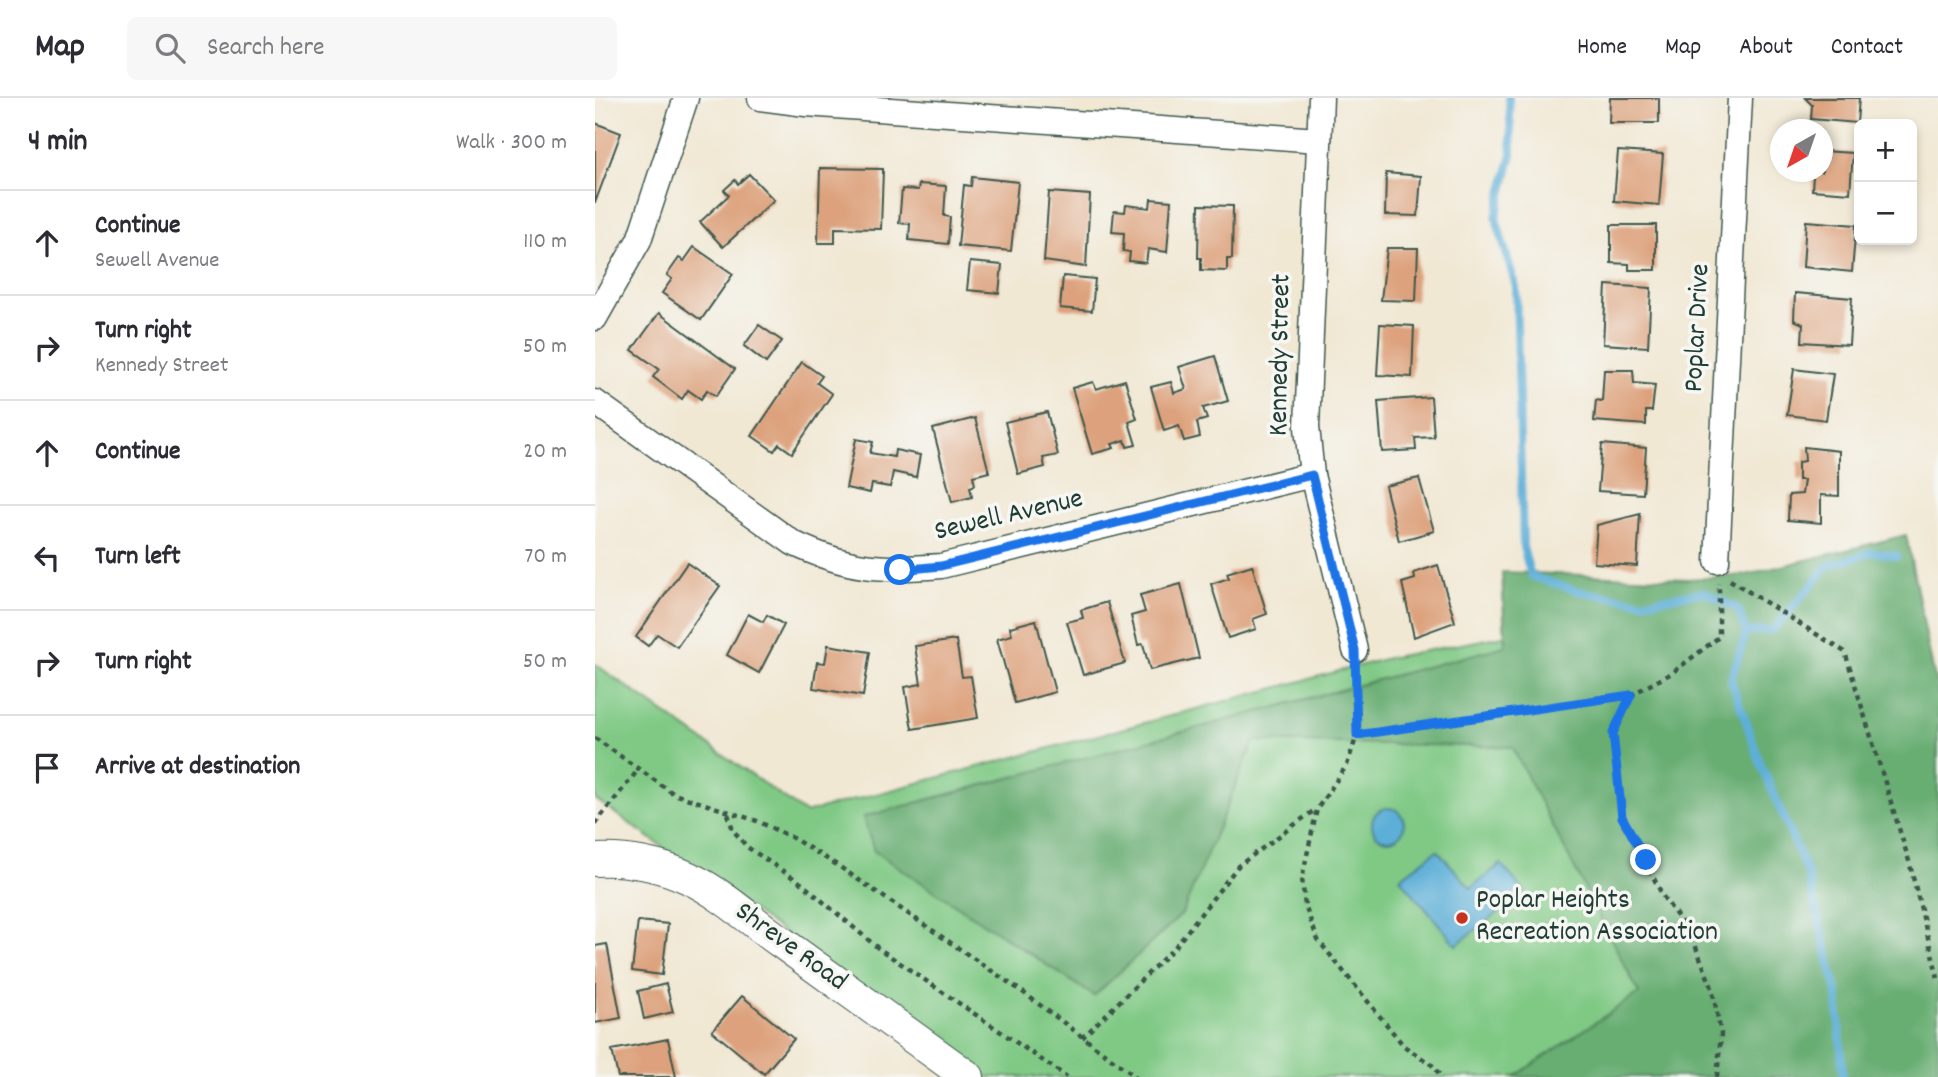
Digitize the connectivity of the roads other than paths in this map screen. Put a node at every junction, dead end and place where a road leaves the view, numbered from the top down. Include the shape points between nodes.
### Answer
1 (686, 98) edge
2 (759, 98) edge
3 (1321, 98) edge
4 (1740, 98) edge
5 (1319, 140) junction
6 (595, 318) edge
7 (595, 402) edge
8 (1312, 475) junction
9 (1722, 575) road end
10 (1355, 650) road end
11 (595, 860) edge
12 (968, 1077) edge

1 - 6 street via 639,240
2 - 5 street
3 - 5 street, Kennedy Street
4 - 9 street, Poplar Drive
5 - 8 street, Kennedy Street via 1307,427
7 - 8 street, Sewell Avenue via 793,542 823,557 857,566 900,570 941,566
8 - 10 street, Kennedy Street
11 - 12 main road, Shreve Road via 660,867 689,878 734,905

